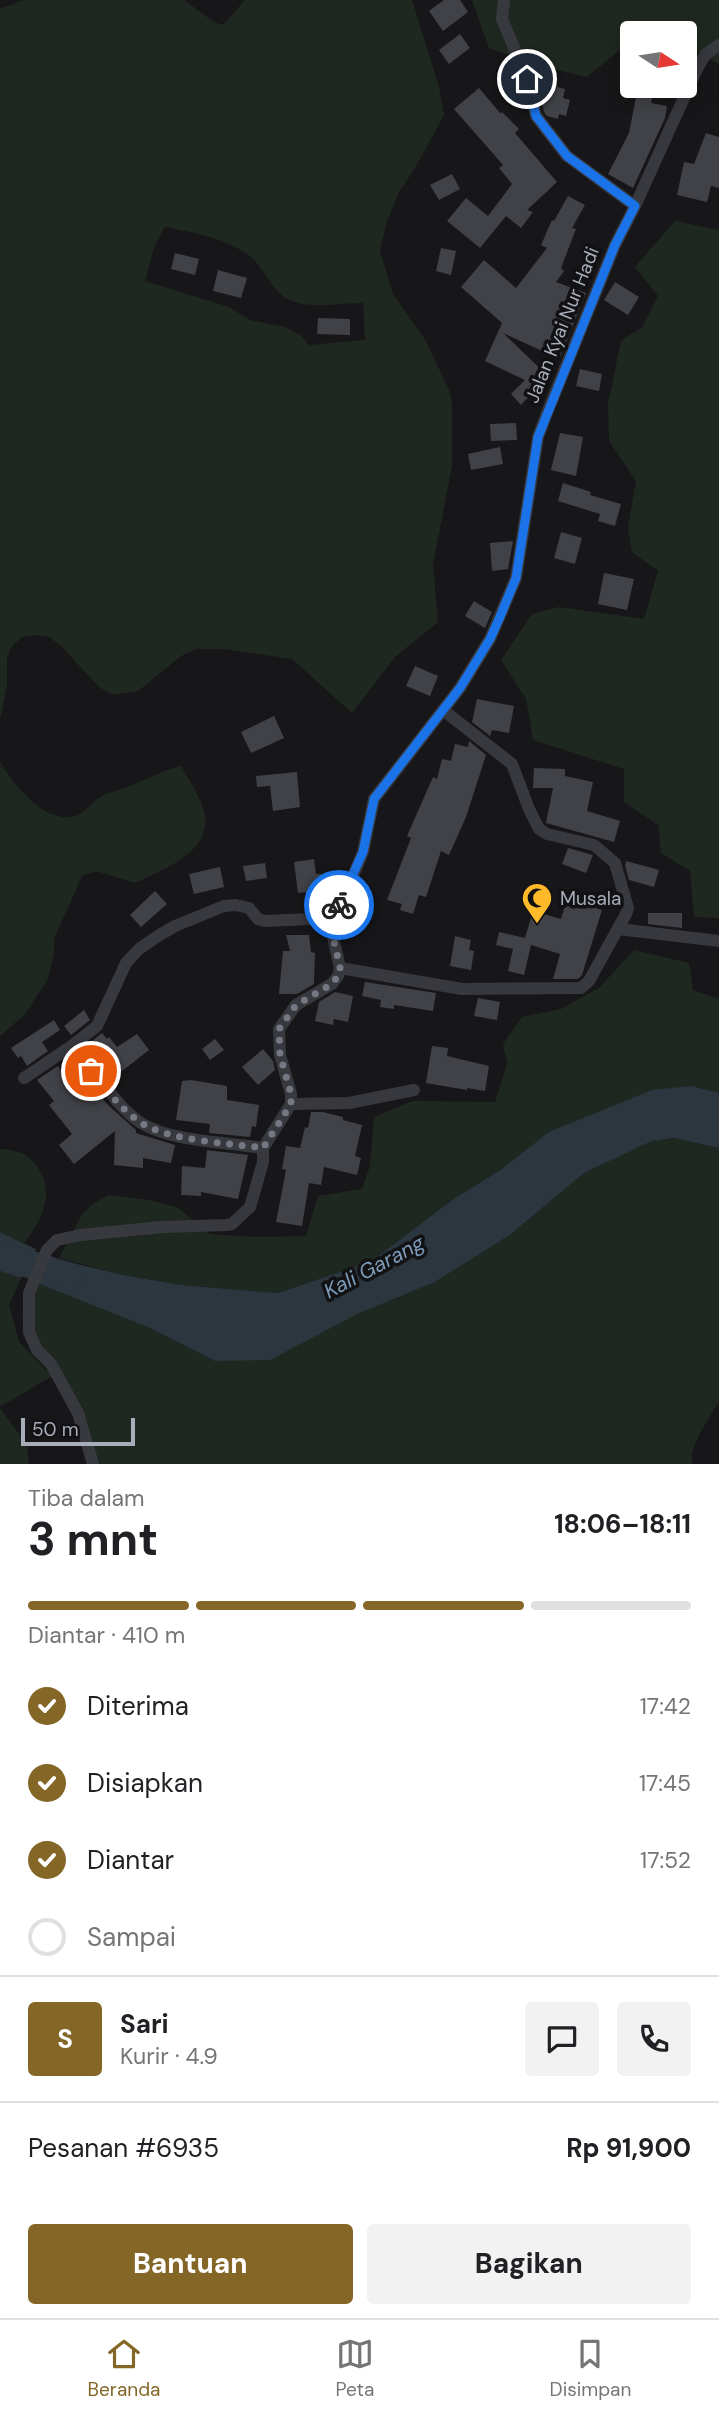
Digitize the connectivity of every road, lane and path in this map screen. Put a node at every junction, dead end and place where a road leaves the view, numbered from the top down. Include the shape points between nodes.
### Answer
1 (504, 0) edge
2 (719, 45) edge
3 (635, 206) junction
4 (443, 710) junction
5 (333, 918) junction
6 (618, 929) junction
7 (719, 941) edge
8 (340, 968) junction
9 (73, 1045) junction
10 (24, 1078) dead end
11 (414, 1090) dead end
12 (291, 1104) junction
13 (263, 1148) junction
14 (93, 1464) edge

1 - 3 street via 502,19 527,79 536,116 567,156
2 - 3 street, Jalan Kyai Nur Hadi via 696,69
3 - 4 street, Jalan Kyai Nur Hadi via 538,437 516,578 490,639
4 - 5 street, Jalan Kyai Nur Hadi via 374,799 363,852
4 - 6 street via 512,764 540,829 594,845 615,863 628,908
5 - 8 street
5 - 9 street via 265,921 236,905 175,926 126,963 97,1026
6 - 7 street
6 - 8 street via 589,981 576,989 462,989
8 - 12 street via 332,984 296,1005 279,1029
9 - 10 street
9 - 13 street via 117,1102 139,1122 183,1137
11 - 12 street via 349,1103
12 - 13 street
13 - 14 street via 250,1207 232,1224 81,1235 57,1240 47,1251 29,1293 29,1332 78,1413

